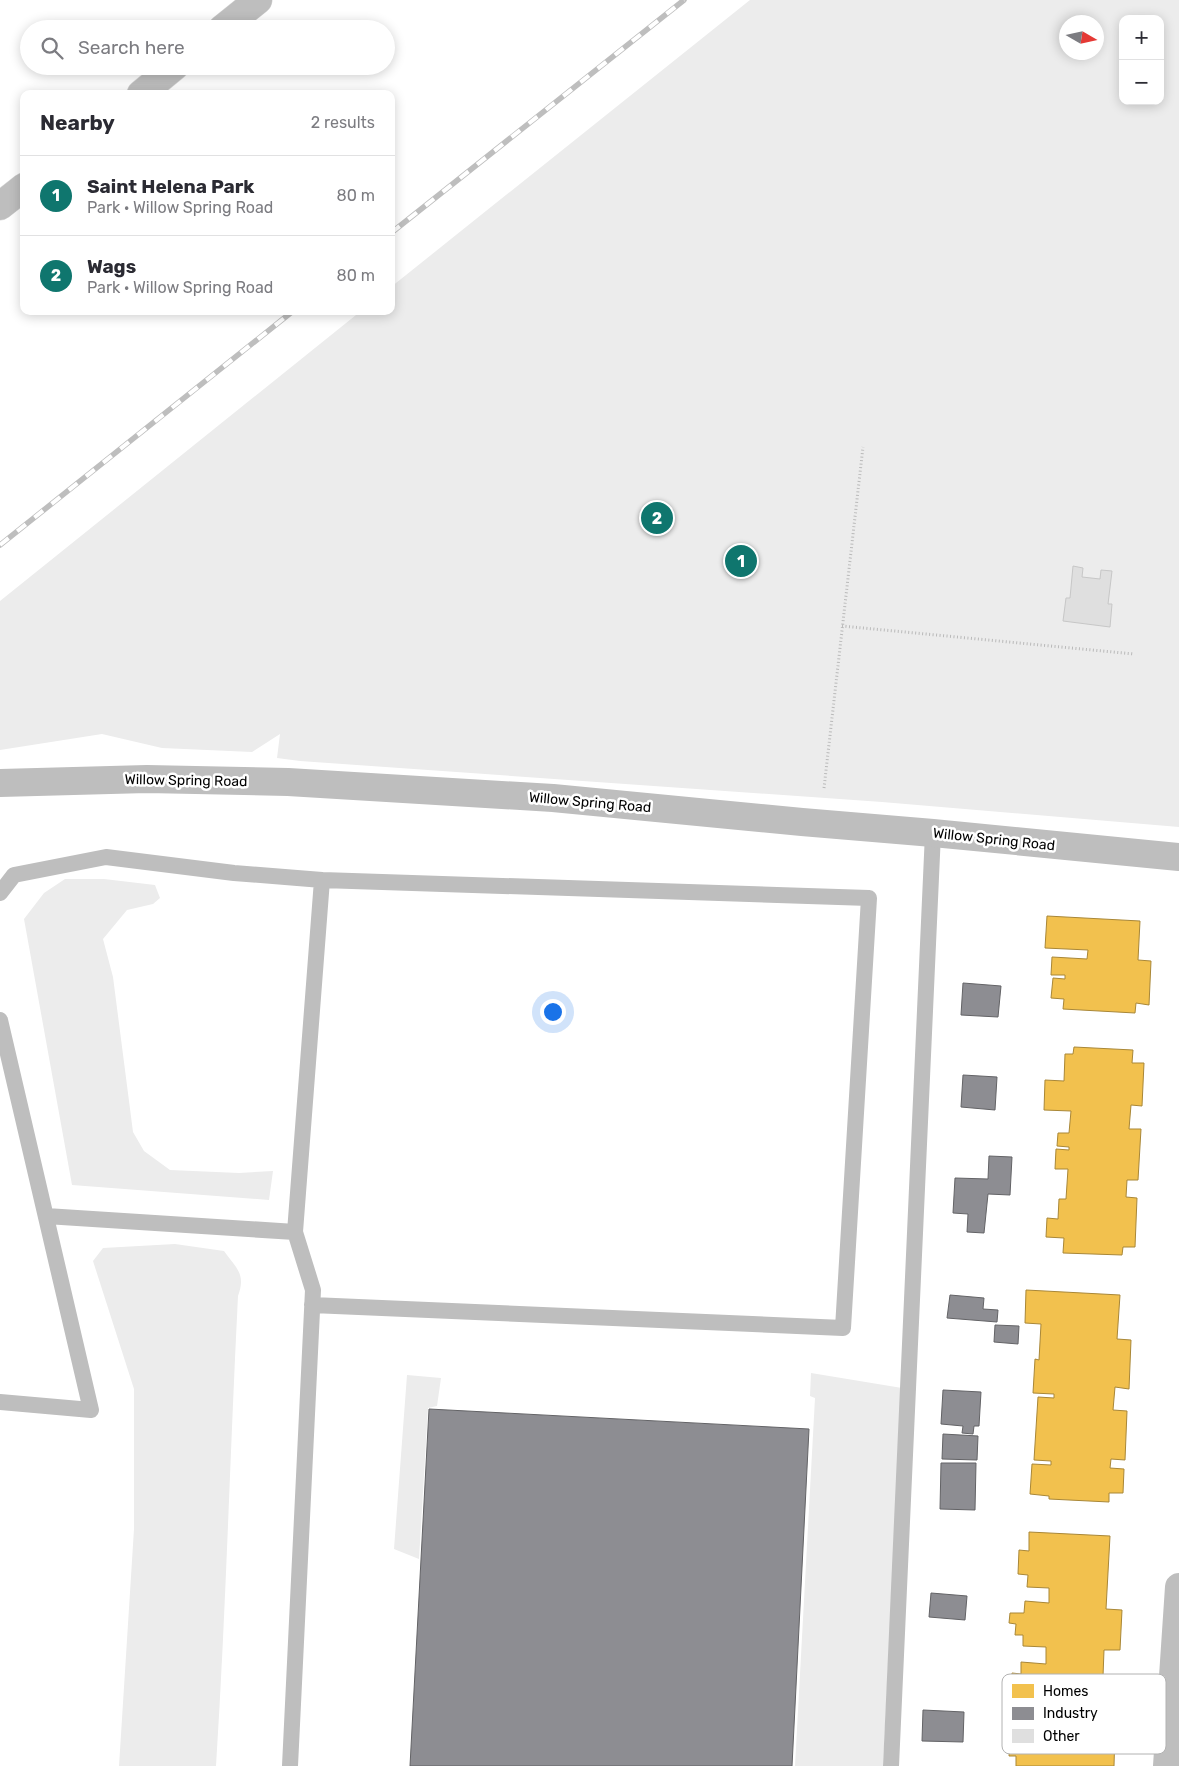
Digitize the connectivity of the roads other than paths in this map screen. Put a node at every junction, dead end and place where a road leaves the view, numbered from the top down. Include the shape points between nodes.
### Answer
1 (258, 0) edge
2 (233, 20) edge
3 (164, 75) edge
4 (146, 90) edge
5 (20, 190) edge
6 (0, 206) edge
7 (0, 783) edge
8 (933, 833) junction
9 (1179, 858) edge
10 (322, 880) junction
11 (0, 893) edge
12 (0, 1020) edge
13 (46, 1216) junction
14 (295, 1232) junction
15 (312, 1305) junction
16 (0, 1402) edge
17 (1179, 1588) edge
18 (290, 1766) edge
19 (890, 1766) edge
20 (1167, 1766) edge

1 - 2 street
3 - 4 street
5 - 6 street
7 - 8 street, Willow Spring Road via 147,779 288,782 553,798
8 - 9 street, Willow Spring Road
8 - 19 lane
10 - 11 lane via 106,857 14,876
10 - 14 lane
10 - 15 lane via 869,898 843,1328
12 - 13 lane
13 - 14 lane
13 - 16 lane via 91,1410
14 - 15 lane via 312,1290
15 - 18 lane
17 - 20 street

